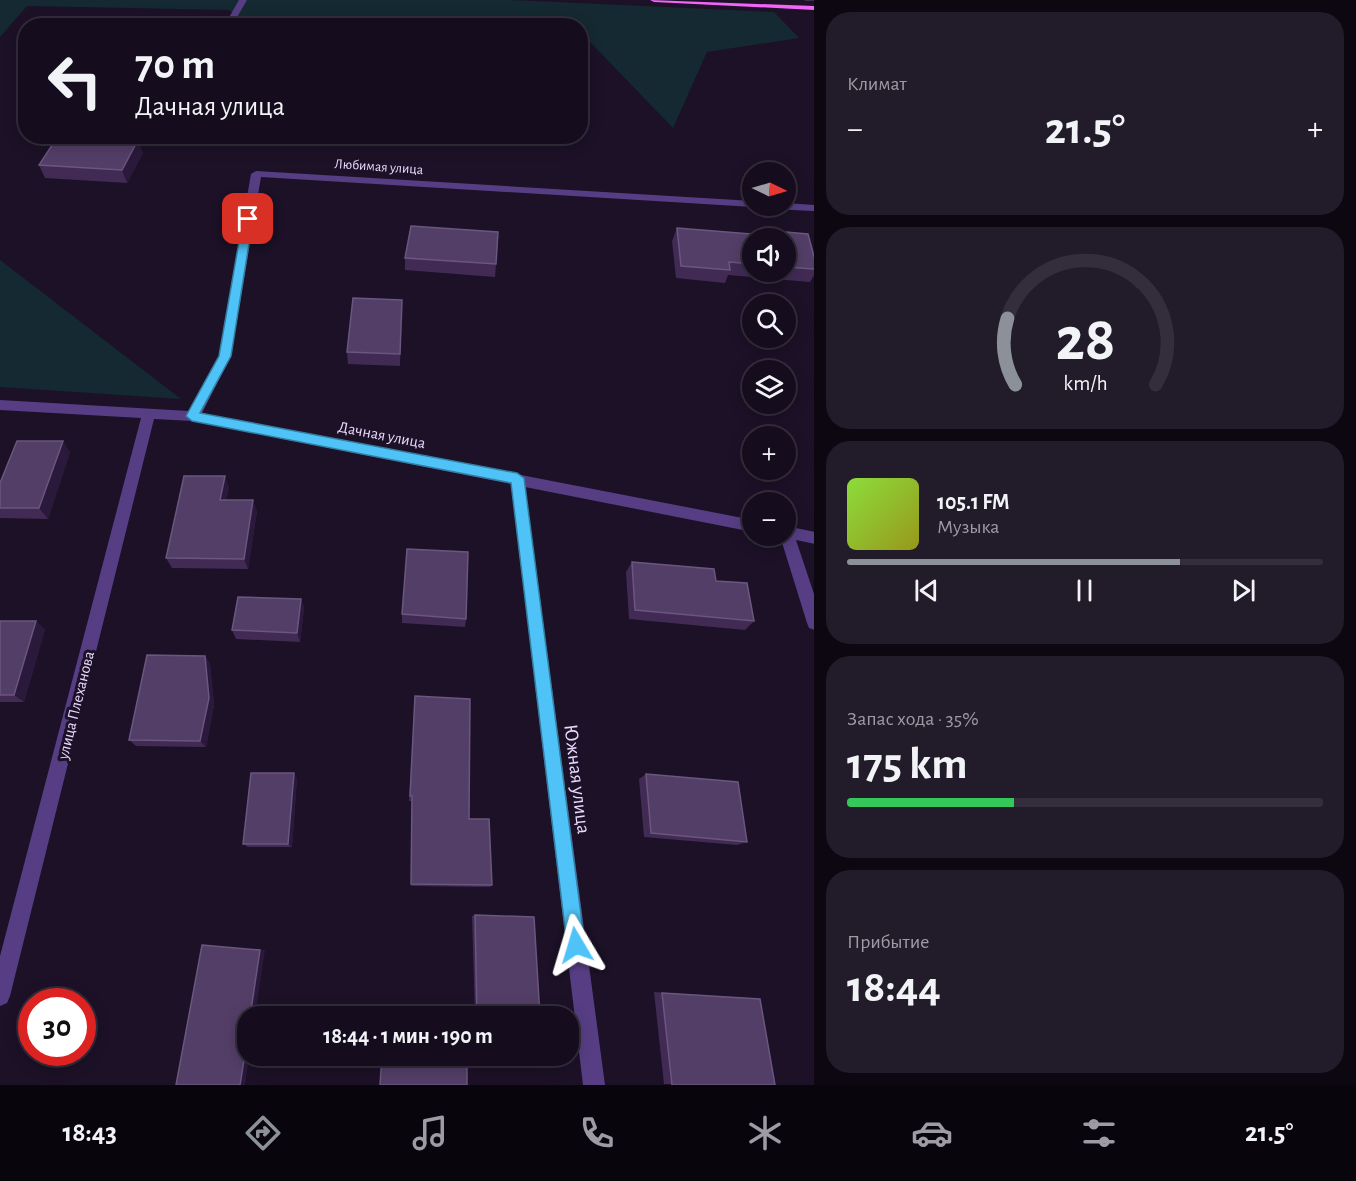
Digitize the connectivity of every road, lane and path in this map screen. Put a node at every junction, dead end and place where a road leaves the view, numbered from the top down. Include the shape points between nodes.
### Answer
1 (243, 0) edge
2 (654, 0) edge
3 (760, 3) edge
4 (814, 8) edge
5 (233, 18) edge
6 (742, 203) edge
7 (796, 207) edge
8 (814, 208) edge
9 (0, 405) edge
10 (149, 413) junction
11 (192, 416) junction
12 (517, 478) junction
13 (742, 524) edge
14 (796, 534) edge
15 (814, 538) edge
16 (790, 546) edge
17 (814, 623) edge
18 (0, 996) edge
19 (594, 1085) edge

1 - 5 street
2 - 3 main road
3 - 4 main road
6 - 11 street, Любимая улица via 256,174 225,356
7 - 8 street
9 - 10 street, Дачная улица
10 - 11 street, Дачная улица
10 - 18 street, улица Плеханова
11 - 12 street, Дачная улица
12 - 13 street, Дачная улица
12 - 19 street, Южная улица
14 - 15 street
16 - 17 street

